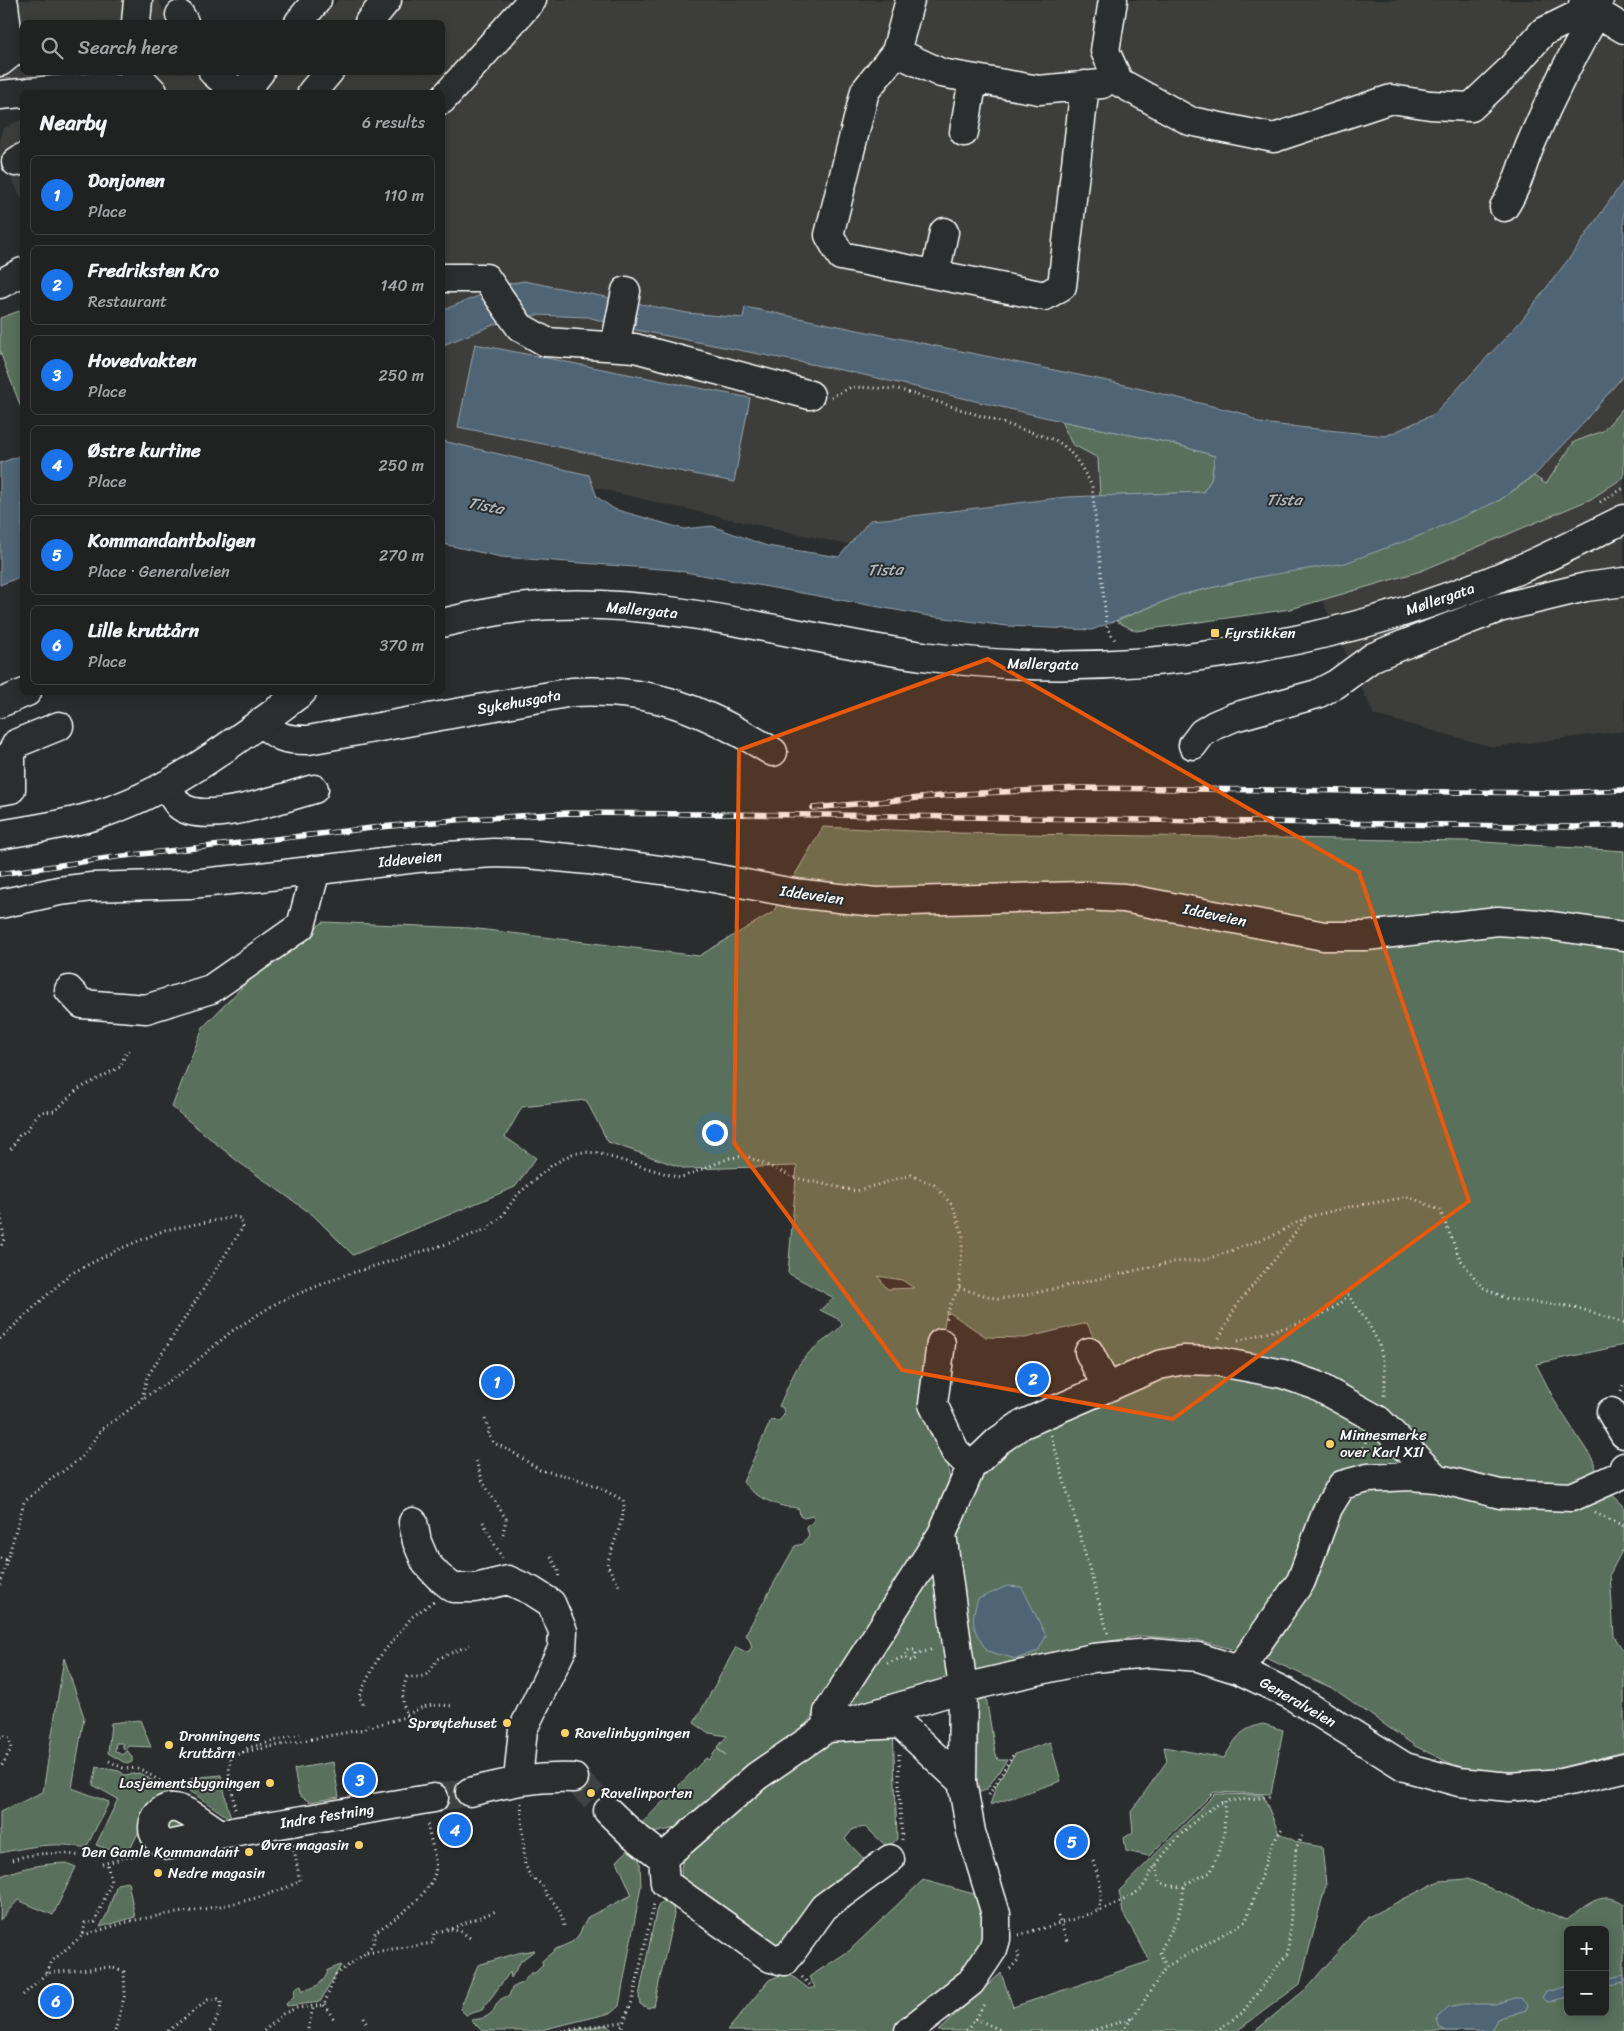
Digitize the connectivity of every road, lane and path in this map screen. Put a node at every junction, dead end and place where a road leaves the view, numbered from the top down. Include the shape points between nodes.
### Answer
1 (138, 0) edge
2 (387, 0) edge
3 (532, 0) edge
4 (910, 0) edge
5 (1113, 0) edge
6 (4, 5) dead end
7 (1591, 5) edge
8 (136, 20) edge
9 (371, 20) edge
10 (1624, 29) edge
11 (896, 52) junction
12 (0, 62) edge
13 (137, 75) edge
14 (216, 75) edge
15 (258, 75) edge
16 (326, 75) edge
17 (973, 79) junction
18 (1119, 82) junction
19 (1085, 85) junction
20 (118, 89) edge
21 (88, 90) edge
22 (151, 90) edge
23 (234, 90) edge
24 (246, 90) edge
25 (314, 90) edge
26 (20, 93) edge
27 (0, 95) edge
28 (445, 97) edge
29 (964, 132) dead end
30 (1504, 207) dead end
31 (944, 232) dead end
32 (20, 273) edge
33 (935, 274) junction
34 (445, 278) edge
35 (0, 284) edge
36 (626, 291) dead end
37 (616, 338) junction
38 (810, 395) joint
39 (1624, 488) edge
40 (1599, 503) dead end
41 (1624, 519) edge
42 (1624, 582) edge
43 (445, 621) edge
44 (1108, 643) dead end
45 (20, 695) edge
46 (298, 695) edge
47 (0, 703) edge
48 (261, 722) junction
49 (59, 726) dead end
50 (1193, 745) dead end
51 (773, 752) dead end
52 (166, 785) junction
53 (314, 789) dead end
54 (0, 791) edge
55 (0, 835) edge
56 (313, 870) junction
57 (0, 904) edge
58 (1624, 936) edge
59 (70, 990) dead end
60 (131, 1048) dead end
61 (11, 1149) dead end
62 (0, 1210) edge
63 (1307, 1217) junction
64 (0, 1249) edge
65 (959, 1288) junction
66 (1624, 1323) edge
67 (0, 1339) edge
68 (1217, 1342) dead end
69 (941, 1343) joint
70 (1230, 1343) dead end
71 (1089, 1352) dead end
72 (1107, 1388) junction
73 (142, 1398) junction
74 (1046, 1415) junction
75 (486, 1419) dead end
76 (1378, 1420) junction
77 (476, 1461) dead end
78 (1624, 1466) edge
79 (970, 1467) junction
80 (1436, 1478) junction
81 (1342, 1485) junction
82 (413, 1522) dead end
83 (483, 1522) dead end
84 (942, 1534) junction
85 (502, 1538) dead end
86 (0, 1558) edge
87 (8, 1560) junction
88 (508, 1580) junction
89 (0, 1585) edge
90 (453, 1588) junction
91 (621, 1589) dead end
92 (470, 1645) dead end
93 (1114, 1656) junction
94 (1239, 1670) junction
95 (963, 1688) junction
96 (363, 1704) dead end
97 (454, 1706) dead end
98 (407, 1716) junction
99 (827, 1728) junction
100 (907, 1730) junction
101 (300, 1734) dead end
102 (0, 1737) edge
103 (243, 1752) junction
104 (1013, 1755) dead end
105 (1624, 1768) edge
106 (0, 1769) edge
107 (574, 1778) tunnel mouth
108 (518, 1780) junction
109 (962, 1782) junction
110 (470, 1792) tunnel mouth
111 (1270, 1797) dead end
112 (428, 1799) joint
113 (987, 1799) dead end
114 (1225, 1801) junction
115 (236, 1811) dead end
116 (608, 1811) tunnel mouth
117 (289, 1822) junction
118 (1283, 1827) dead end
119 (1302, 1836) dead end
120 (169, 1845) joint
121 (896, 1851) joint
122 (81, 1856) dead end
123 (663, 1858) junction
124 (12, 1860) dead end
125 (1092, 1861) dead end
126 (107, 1863) junction
127 (102, 1864) dead end
128 (1156, 1866) junction
129 (1184, 1887) junction
130 (655, 1896) dead end
131 (1098, 1910) junction
132 (496, 1911) dead end
133 (1058, 1916) dead end
134 (1060, 1922) junction
135 (564, 1926) dead end
136 (450, 1929) junction
137 (83, 1936) junction
138 (996, 1936) junction
139 (470, 1938) dead end
140 (1067, 1941) dead end
141 (366, 1953) junction
142 (1166, 1967) junction
143 (47, 1973) junction
144 (23, 1995) dead end
145 (324, 2004) junction
146 (313, 2008) junction
147 (364, 2017) dead end
148 (1133, 2018) junction
149 (334, 2019) dead end
150 (624, 2022) junction
151 (366, 2023) dead end
152 (308, 2029) dead end
153 (115, 2031) edge
154 (168, 2031) edge
155 (211, 2031) edge
156 (264, 2031) edge
157 (560, 2031) edge
158 (620, 2031) edge
159 (910, 2031) edge
160 (966, 2031) edge
161 (1003, 2031) edge
162 (1091, 2031) edge
163 (1122, 2031) edge
164 (1216, 2031) edge

1 - 8 main road
2 - 9 main road
3 - 28 main road
4 - 11 main road
5 - 18 main road via 1105,51
6 - 12 main road via 10,54
7 - 10 main road
7 - 18 main road via 1544,32 1471,107 1391,99 1274,138 1190,121
7 - 30 main road via 1573,53 1531,143 1514,194
11 - 17 main road via 941,73
11 - 33 main road via 865,91 829,235 841,256
13 - 22 main road
14 - 23 main road
15 - 24 main road
16 - 25 main road
17 - 19 main road via 1039,90
17 - 29 main road
18 - 19 main road
19 - 33 main road via 1062,286 1045,296
20 - 21 main road
26 - 27 main road
31 - 33 main road
32 - 35 main road
34 - 37 main road via 486,278 520,327 546,342
36 - 37 main road
37 - 38 main road via 635,348
38 - 44 path via 834,397 851,387 898,389 1064,444 1092,486 1107,628 1117,642
39 - 40 path
41 - 43 main road, Møllergata via 1522,568 1430,604 1358,626 1247,650 1145,662 1041,665 935,658 864,648 690,614 600,606 518,608
42 - 50 main road via 1578,589 1499,608 1373,657 1317,694 1214,724
45 - 47 main road
46 - 48 main road
48 - 51 main road, Sykehusgata via 288,740 308,740 572,692 594,691 632,694 677,704 732,727
48 - 52 main road
49 - 54 main road via 18,743 11,754 12,788
52 - 53 main road via 179,805 195,813 229,812
52 - 55 main road via 98,815
56 - 57 main road, Iddeveien via 190,884 84,888
56 - 58 main road, Iddeveien via 466,854 527,854 634,866 794,893 875,902 1083,896 1124,898 1324,936 1366,936 1498,921
56 - 59 main road via 314,881 300,926 211,989 146,1009 82,1004
60 - 61 path via 120,1067 77,1090 55,1111 41,1112
62 - 64 path via 4,1239
63 - 65 path via 1274,1235 1205,1260 1174,1262 998,1299
63 - 66 path via 1408,1197 1440,1210 1460,1259 1482,1287 1507,1299 1575,1307
63 - 68 path via 1238,1303
65 - 69 path via 950,1305
65 - 73 path via 963,1235 953,1206 934,1185 911,1175 856,1191 796,1178 746,1156 730,1158 680,1178 584,1152 562,1159 546,1169 487,1229 345,1275 278,1302 232,1331 186,1370
67 - 73 path via 70,1274 117,1250 164,1230 240,1218 243,1227 147,1377
69 - 79 main road via 933,1404 955,1451
70 - 76 path via 1318,1316 1340,1305 1348,1295 1380,1343 1386,1378
71 - 72 main road
72 - 74 main road
72 - 76 main road via 1158,1365 1183,1360 1215,1361 1283,1374 1315,1385
73 - 87 path via 102,1429 81,1458 53,1476 24,1502
74 - 79 main road via 1021,1425
74 - 93 path
75 - 91 path via 488,1434 499,1446 540,1470 572,1477 623,1500 625,1510 607,1565
76 - 80 main road
76 - 81 path
77 - 85 path via 482,1482 506,1519
78 - 80 main road via 1622,1475 1572,1497 1500,1494
79 - 84 main road
80 - 81 main road via 1368,1478
81 - 94 main road via 1328,1508 1301,1581
82 - 90 main road via 426,1563
83 - 88 path via 505,1564
84 - 95 main road
84 - 99 main road via 828,1712
86 - 87 path
87 - 89 path
88 - 90 main road via 475,1588
88 - 108 main road via 551,1603 563,1631 562,1649 523,1729
90 - 96 path via 412,1616 377,1660 359,1696
92 - 98 path via 437,1659 425,1677 407,1677 402,1705
93 - 94 main road, Generalveien via 1151,1653 1198,1657
93 - 95 main road, Generalveien via 1092,1658
94 - 105 main road, Generalveien via 1289,1694 1405,1767 1459,1782 1509,1788 1561,1783
95 - 99 main road, Generalveien
95 - 109 main road
97 - 98 path via 434,1704
98 - 103 path via 373,1726 367,1723 365,1729
99 - 100 main road via 900,1724
99 - 123 main road via 757,1776
100 - 109 main road
100 - 121 path via 899,1749 898,1790 903,1836
101 - 103 path
102 - 106 path via 10,1738 11,1749
103 - 115 path via 230,1758 228,1765
104 - 113 path
107 - 108 main road
108 - 110 main road
108 - 135 path via 525,1864 530,1876 542,1885 556,1905
109 - 138 main road via 971,1832 996,1914
111 - 114 path
112 - 117 main road, Indre festning
112 - 141 path via 436,1871 430,1885 400,1917 375,1932
114 - 128 path via 1213,1806 1178,1837
114 - 129 path via 1224,1836 1211,1872
116 - 123 main road
117 - 120 main road, Indre festning
117 - 137 path via 300,1881 281,1891 211,1908 131,1921
118 - 142 path via 1272,1844 1246,1920
119 - 164 path via 1296,1848 1288,1953 1242,2013
120 - 126 path
121 - 123 main road via 824,1907 785,1961 770,1958 665,1883
122 - 124 path via 45,1853
125 - 131 path via 1103,1896
126 - 127 path
126 - 137 path via 111,1882 95,1922 84,1923
128 - 129 path via 1160,1882
128 - 131 path via 1142,1888
129 - 142 path via 1178,1917 1160,1952
130 - 150 path
131 - 134 path
132 - 136 path
133 - 134 path
134 - 138 path via 1018,1936
134 - 140 path
136 - 139 path
136 - 141 path via 434,1934 433,1943
137 - 143 path via 52,1961
138 - 159 main road via 993,1949 971,1982
141 - 145 path via 336,1974
142 - 148 path
143 - 144 path
143 - 153 path via 111,1967 124,1972 125,1994
145 - 146 path
145 - 149 path
146 - 152 path
146 - 156 path via 296,2008 283,2014
147 - 151 path
148 - 162 path
148 - 163 path
150 - 157 path
150 - 158 path
154 - 155 path via 208,2000 218,1999 222,2008
160 - 161 path via 976,2019

